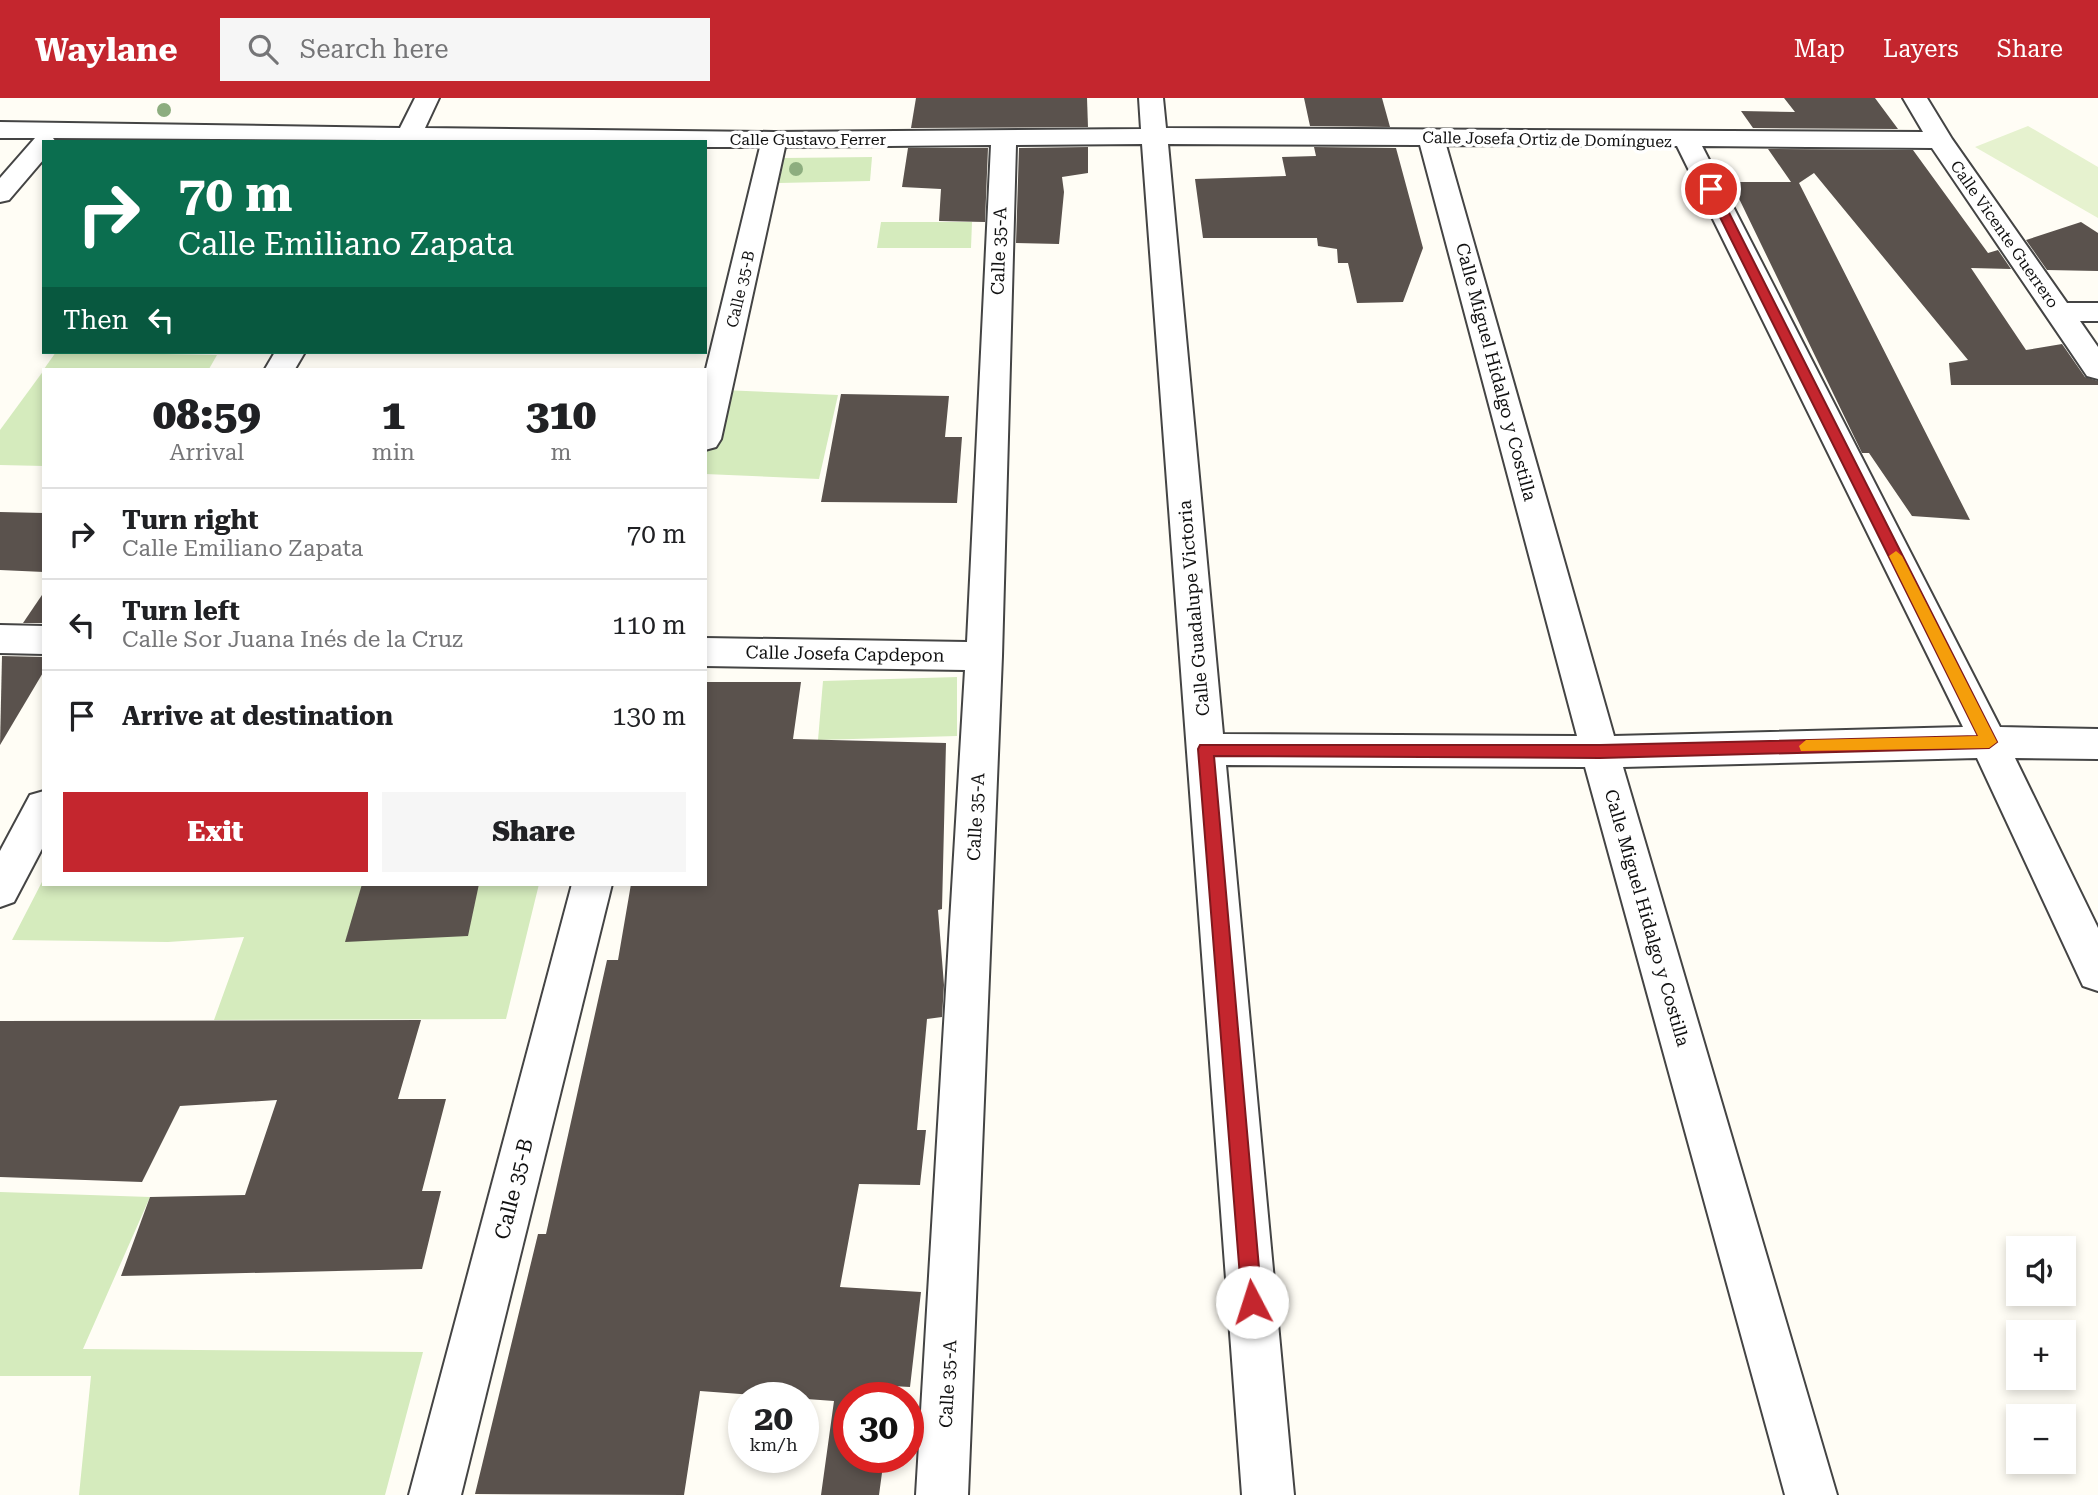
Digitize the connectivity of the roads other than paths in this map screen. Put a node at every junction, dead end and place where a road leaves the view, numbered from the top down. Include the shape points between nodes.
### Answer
1 (428, 98) edge
2 (1151, 98) edge
3 (1915, 98) edge
4 (0, 130) edge
5 (1155, 136) junction
6 (407, 138) edge
7 (1431, 138) junction
8 (48, 139) edge
9 (1004, 139) junction
10 (774, 140) junction
11 (1940, 140) junction
12 (1687, 141) junction
13 (42, 146) edge
14 (0, 194) edge
15 (2059, 312) junction
16 (2098, 312) edge
17 (2098, 369) edge
18 (707, 430) edge
19 (0, 639) edge
20 (42, 640) edge
21 (707, 652) edge
22 (984, 656) junction
23 (1989, 742) junction
24 (2098, 744) edge
25 (1206, 749) junction
26 (1600, 751) junction
27 (42, 811) edge
28 (591, 886) edge
29 (0, 889) edge
30 (2098, 972) edge
31 (435, 1495) edge
32 (943, 1495) edge
33 (1268, 1495) edge
34 (1811, 1495) edge

1 - 6 street
2 - 5 street, Calle Guadalupe Victoria
3 - 11 street, Calle Vicente Guerrero
4 - 8 street, Calle Gustavo Ferrer
5 - 7 street, Calle Josefa Ortiz de Domínguez
5 - 9 street, Calle Gustavo Ferrer
5 - 25 street, Calle Guadalupe Victoria
6 - 8 street, Calle Gustavo Ferrer
6 - 10 street, Calle Gustavo Ferrer
7 - 12 street, Calle Josefa Ortiz de Domínguez
7 - 26 street, Calle Miguel Hidalgo y Costilla
9 - 10 street, Calle Gustavo Ferrer
9 - 22 street, Calle 35-A
10 - 18 street, Calle 35-B
11 - 12 street, Calle Josefa Ortiz de Domínguez
11 - 15 street, Calle Vicente Guerrero
12 - 23 street
13 - 14 street
15 - 16 street
15 - 17 street, Calle Vicente Guerrero
19 - 20 street
21 - 22 street, Calle Josefa Capdepon
22 - 32 street, Calle 35-A
23 - 24 street
23 - 26 street
23 - 30 street
25 - 26 street
25 - 33 street, Calle Guadalupe Victoria
26 - 34 street, Calle Miguel Hidalgo y Costilla
27 - 29 street
28 - 31 street, Calle 35-B

